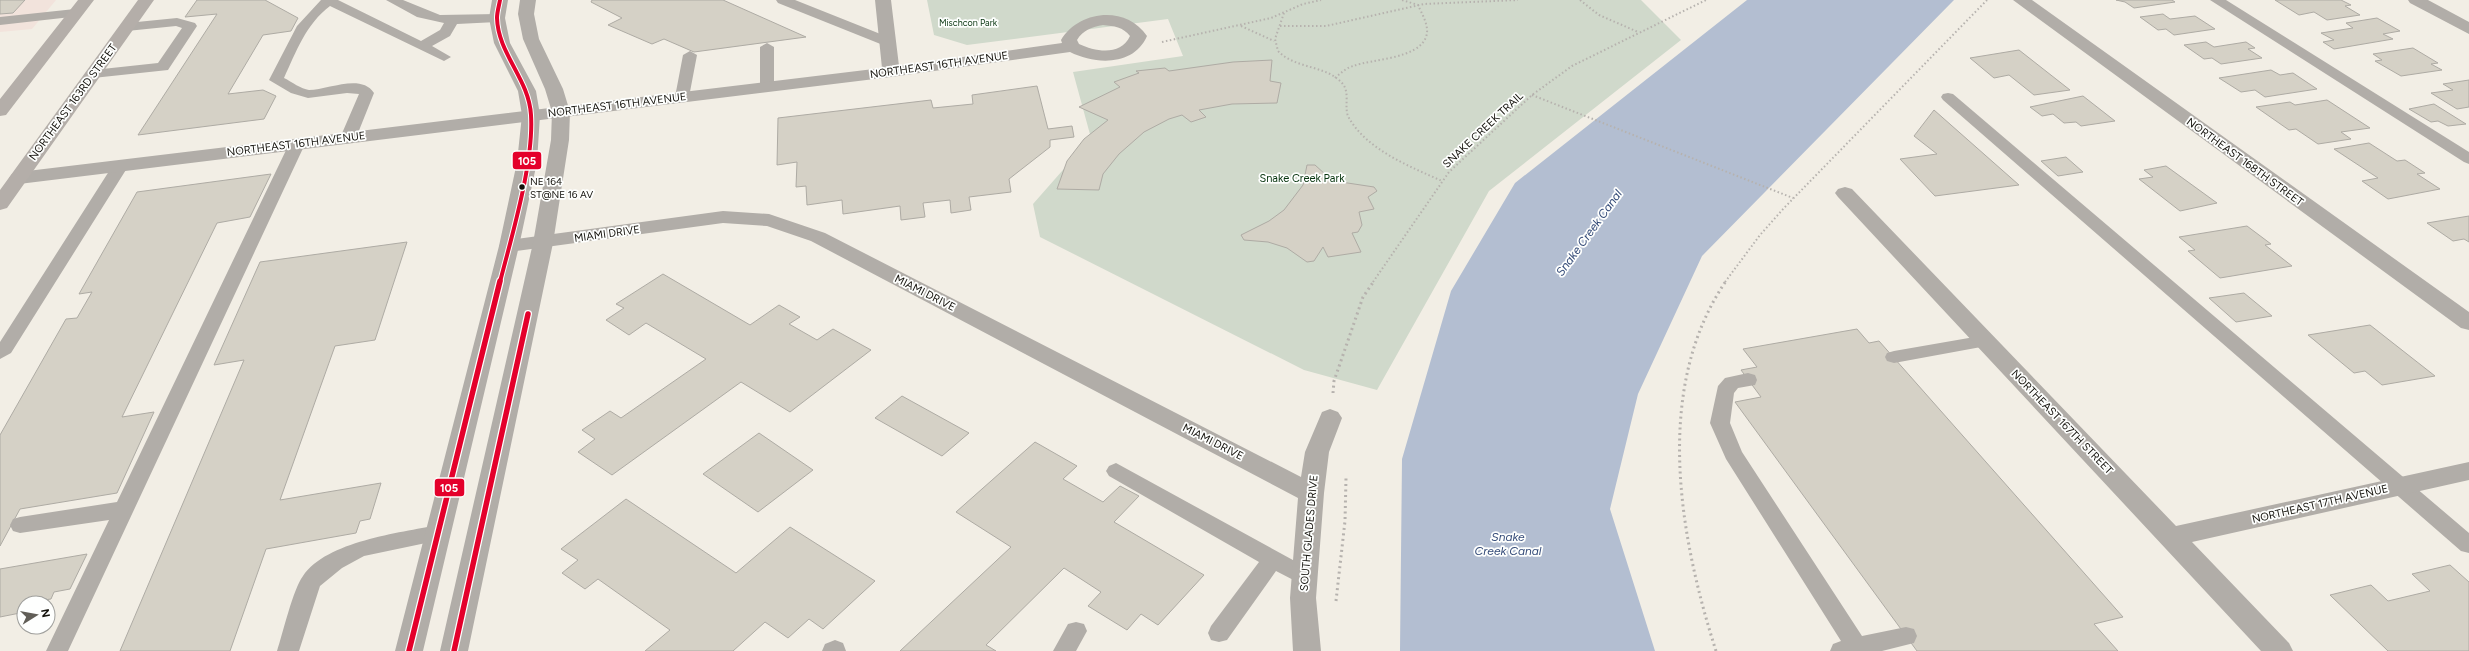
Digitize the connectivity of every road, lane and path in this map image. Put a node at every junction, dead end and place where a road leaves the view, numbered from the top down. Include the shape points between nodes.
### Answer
1 (146, 0) edge
2 (328, 0) edge
3 (393, 0) edge
4 (500, 0) edge
5 (528, 0) edge
6 (783, 0) edge
7 (883, 0) edge
8 (1321, 0) edge
9 (1402, 0) edge
10 (1518, 0) edge
11 (1576, 0) edge
12 (1706, 0) edge
13 (1988, 0) edge
14 (2021, 0) edge
15 (2217, 0) edge
16 (2416, 0) edge
17 (1581, 1) edge
18 (799, 3) edge
19 (1418, 5) junction
20 (80, 7) edge
21 (1284, 13) junction
22 (497, 18) junction
23 (453, 20) junction
24 (0, 21) edge
25 (1240, 26) junction
26 (1280, 26) junction
27 (127, 27) junction
28 (2469, 29) edge
29 (1638, 32) junction
30 (1274, 41) junction
31 (888, 42) junction
32 (1138, 42) junction
33 (422, 46) junction
34 (767, 47) dead end
35 (1072, 47) junction
36 (690, 55) dead end
37 (444, 57) dead end
38 (891, 72) junction
39 (93, 74) junction
40 (1335, 78) junction
41 (767, 87) junction
42 (1532, 95) junction
43 (682, 97) junction
44 (1948, 97) dead end
45 (0, 111) edge
46 (561, 112) junction
47 (531, 115) junction
48 (348, 138) junction
49 (296, 144) junction
50 (2469, 160) edge
51 (121, 166) junction
52 (0, 173) edge
53 (19, 178) junction
54 (1442, 181) junction
55 (1845, 193) dead end
56 (1793, 198) junction
57 (0, 204) edge
58 (543, 243) junction
59 (510, 246) junction
60 (2469, 323) edge
61 (1986, 341) junction
62 (0, 353) edge
63 (1894, 357) dead end
64 (1748, 380) dead end
65 (1330, 418) joint
66 (1116, 471) dead end
67 (2469, 471) edge
68 (2401, 486) junction
69 (1311, 493) junction
70 (126, 509) junction
71 (20, 525) dead end
72 (438, 533) junction
73 (2172, 537) junction
74 (2469, 544) edge
75 (1273, 559) junction
76 (1305, 577) junction
77 (1076, 632) dead end
78 (1219, 633) dead end
79 (1906, 636) dead end
80 (1849, 649) edge
81 (58, 651) edge
82 (288, 651) edge
83 (409, 651) edge
84 (454, 651) edge
85 (1064, 651) edge
86 (1307, 651) edge
87 (1716, 651) edge
88 (2279, 651) edge

1 - 27 main road, NORTHEAST 163RD STREET
2 - 33 lane
2 - 48 lane via 312,13 302,27 276,80 307,94 363,90 367,94
3 - 23 lane via 422,14
4 - 22 street
5 - 46 street via 526,14 531,39 554,89
6 - 18 lane
7 - 31 street
8 - 21 path via 1303,4
9 - 19 path
10 - 19 path
11 - 17 path
12 - 29 path, SNAKE CREEK TRAIL
13 - 56 path
14 - 60 street, NORTHEAST 168TH STREET
15 - 50 lane
16 - 28 street
17 - 29 path via 1596,15
18 - 31 lane
19 - 26 path via 1326,26
19 - 40 path via 1426,24 1427,34 1422,45 1414,52 1403,56 1385,57 1355,65
20 - 24 lane
20 - 45 main road
21 - 25 path
21 - 26 path
22 - 23 lane
22 - 47 street via 502,43 528,92
23 - 33 lane via 445,33
25 - 30 path
25 - 32 path via 1203,32 1168,42
26 - 30 path
27 - 39 main road, NORTHEAST 163RD STREET
27 - 39 lane via 177,22 185,22 190,26 163,67
29 - 42 path, SNAKE CREEK TRAIL via 1572,66
30 - 40 path via 1277,50 1286,58
31 - 38 street
32 - 35 street, NORTHEAST 16TH AVENUE via 1125,51 1106,56 1092,55
32 - 35 street via 1136,29 1127,24 1102,20 1078,27 1071,33 1069,40
33 - 37 lane
34 - 41 lane
35 - 38 street, NORTHEAST 16TH AVENUE
36 - 43 lane
38 - 41 street, NORTHEAST 16TH AVENUE
39 - 53 main road, NORTHEAST 163RD STREET
40 - 54 path via 1342,83 1347,93 1346,113 1360,130 1396,157
41 - 43 street, NORTHEAST 16TH AVENUE
42 - 54 path, SNAKE CREEK TRAIL
42 - 56 path
43 - 46 street, NORTHEAST 16TH AVENUE
44 - 68 lane
46 - 47 street, NORTHEAST 16TH AVENUE
46 - 58 street via 560,140
47 - 48 street, NORTHEAST 16TH AVENUE
47 - 59 street via 527,162
48 - 49 street, NORTHEAST 16TH AVENUE
49 - 51 street, NORTHEAST 16TH AVENUE
49 - 70 lane
51 - 53 street, NORTHEAST 16TH AVENUE
51 - 62 lane
52 - 53 main road
53 - 57 main road, NORTHEAST 163RD STREET
54 - 65 path, SNAKE CREEK TRAIL via 1363,297 1334,381
55 - 61 street, NORTHEAST 167TH STREET
56 - 87 path via 1736,265 1712,302 1692,350 1681,410 1685,514 1706,622
58 - 59 street, MIAMI DRIVE
58 - 69 street, MIAMI DRIVE via 723,217 769,220 792,227 818,237
58 - 84 street
59 - 72 street
61 - 63 lane
61 - 73 street, NORTHEAST 167TH STREET
64 - 80 lane via 1732,382 1725,391 1720,423 1733,454
65 - 69 street, SOUTH GLADES DRIVE via 1317,452
66 - 75 lane
67 - 68 street, NORTHEAST 17TH AVENUE
68 - 73 street, NORTHEAST 17TH AVENUE
68 - 74 lane
69 - 76 street, SOUTH GLADES DRIVE
70 - 71 lane
70 - 81 lane
72 - 82 lane via 360,549 334,562 311,581
72 - 83 street
73 - 88 street, NORTHEAST 167TH STREET
75 - 76 lane
75 - 78 lane
76 - 86 street, SOUTH GLADES DRIVE via 1303,598
77 - 85 lane
79 - 80 lane

